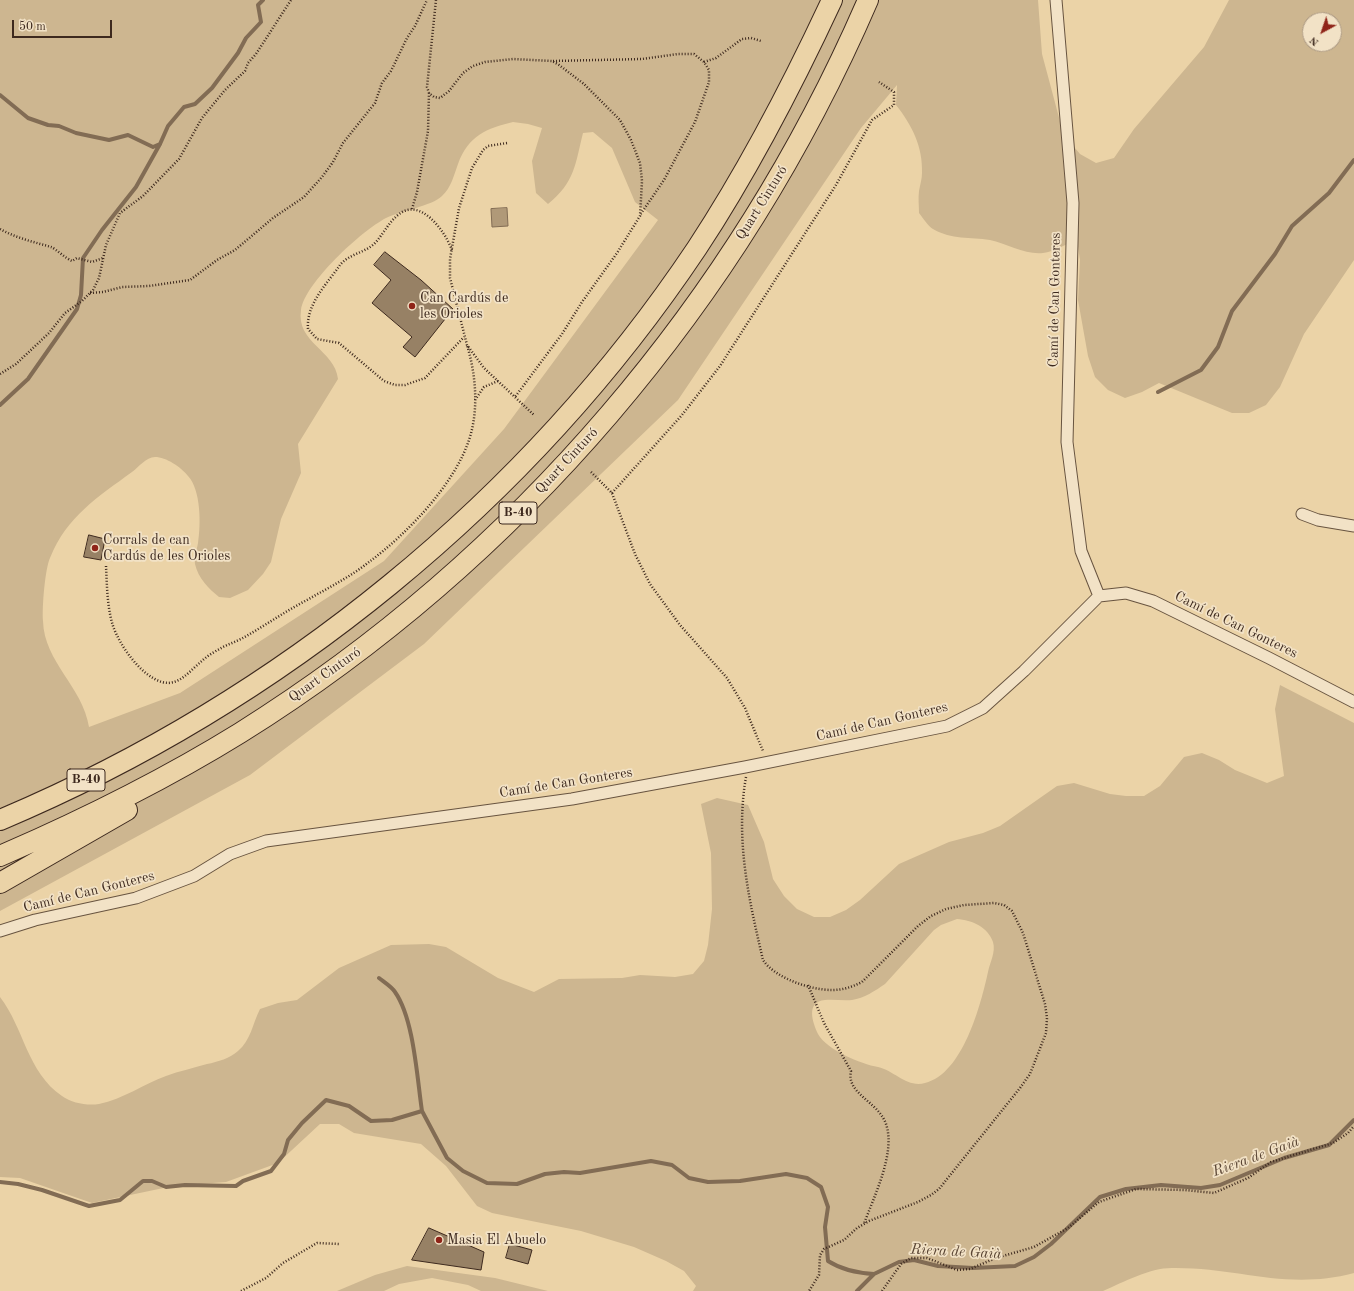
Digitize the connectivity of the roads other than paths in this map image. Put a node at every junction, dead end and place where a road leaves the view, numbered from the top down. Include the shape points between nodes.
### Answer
1 (832, 0) edge
2 (868, 0) edge
3 (1056, 0) edge
4 (1302, 514) dead end
5 (1354, 526) edge
6 (1099, 596) junction
7 (1354, 702) edge
8 (170, 736) junction
9 (187, 764) junction
10 (0, 805) edge
11 (0, 820) edge
12 (0, 856) edge
13 (0, 883) edge
14 (0, 931) edge

1 - 8 highway, B-40 via 798,74 766,134 697,248 619,352 562,420 478,506 376,596 298,655
2 - 9 highway, Quart Cinturó / B-40 via 820,103 755,217 687,316 613,410 524,507 415,607 298,694
3 - 6 street, Camí de Can Gonteres via 1073,203 1067,442 1081,551
4 - 5 street via 1318,520
6 - 7 street, Camí de Can Gonteres via 1126,592 1153,601
6 - 14 street, Camí de Can Gonteres via 983,708 947,726 572,799 266,841 230,854 188,879 136,898 35,920
8 - 10 highway via 104,759
8 - 11 highway, B-40 via 103,772
9 - 12 highway, Quart Cinturó / B-40 via 91,815
9 - 13 highway via 139,803

